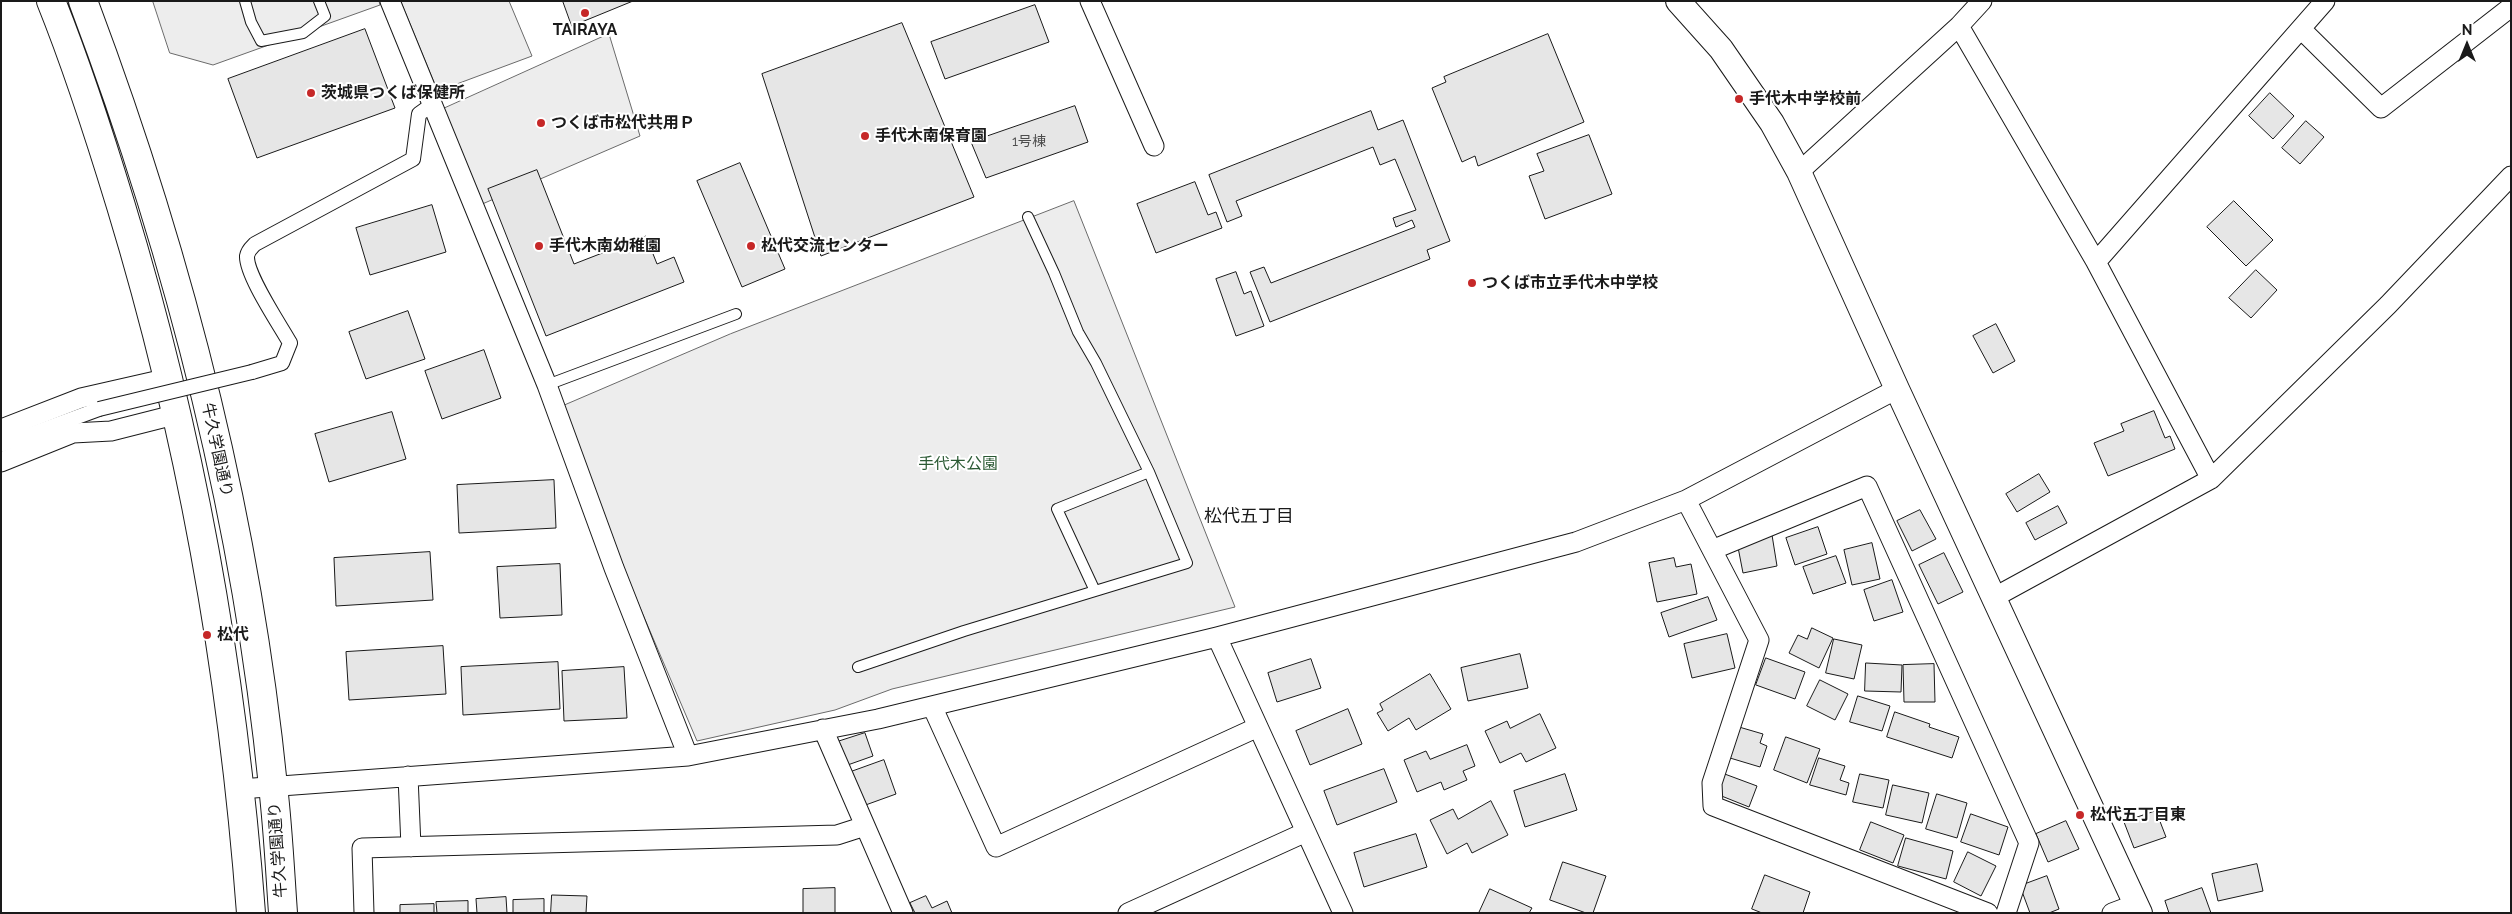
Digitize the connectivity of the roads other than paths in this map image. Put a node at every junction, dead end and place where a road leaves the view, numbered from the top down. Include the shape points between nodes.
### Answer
1 (51, 1) edge
2 (84, 1) edge
3 (245, 1) edge
4 (320, 1) edge
5 (390, 1) edge
6 (1090, 1) edge
7 (1678, 1) edge
8 (1982, 1) edge
9 (2326, 1) edge
10 (2511, 7) edge
11 (1960, 26) junction
12 (2301, 30) junction
13 (433, 104) junction
14 (1154, 146) dead end
15 (1799, 172) junction
16 (2511, 176) edge
17 (1028, 217) dead end
18 (2096, 262) junction
19 (736, 314) dead end
20 (169, 378) junction
21 (546, 385) junction
22 (1896, 389) junction
23 (178, 414) junction
24 (1, 429) edge
25 (1, 445) edge
26 (1, 462) edge
27 (1148, 472) junction
28 (2211, 479) junction
29 (1686, 500) junction
30 (1712, 550) junction
31 (1095, 591) junction
32 (1993, 598) junction
33 (1216, 637) junction
34 (858, 667) dead end
35 (932, 706) junction
36 (1258, 727) junction
37 (823, 729) junction
38 (688, 756) junction
39 (408, 776) junction
40 (274, 786) junction
41 (240, 789) junction
42 (865, 826) junction
43 (1306, 832) junction
44 (411, 847) junction
45 (2138, 908) edge
46 (250, 913) edge
47 (283, 913) edge
48 (364, 913) edge
49 (903, 913) edge
50 (1128, 913) edge
51 (1343, 913) edge
52 (1988, 913) edge
53 (2006, 913) edge
54 (2112, 913) edge

1 - 20 highway, 牛久学園通り via 112,177
2 - 40 highway, 牛久学園通り via 122,103 199,369 244,585
3 - 4 lane via 251,22 262,41 303,33 325,16
5 - 13 street
6 - 14 street
7 - 15 street via 1721,49 1772,123
8 - 11 street
9 - 12 street
10 - 12 street via 2381,108
11 - 15 street
11 - 18 street
12 - 18 street
13 - 21 street
13 - 25 street, bridge via 419,114 413,159 249,249 247,258 252,275 290,343 282,363 100,409
15 - 22 street
16 - 28 street via 2388,305
17 - 27 lane via 1078,332
18 - 28 street
19 - 21 lane
20 - 23 highway, 牛久学園通り
20 - 24 street via 81,398
21 - 38 street
22 - 29 street
22 - 32 street
23 - 26 street via 111,431 73,433
23 - 41 highway, 牛久学園通り via 222,646
27 - 31 lane via 1057,509
27 - 31 lane via 1187,563
28 - 32 street
29 - 30 street
29 - 33 street via 1576,542
30 - 52 street via 1759,640 1712,784 1713,806
30 - 53 street via 1867,486 2029,843
31 - 34 lane via 964,630
32 - 45 street
33 - 35 street
33 - 36 street
35 - 36 street via 996,847
35 - 37 street
36 - 43 street
37 - 38 street
37 - 42 street
38 - 39 street
39 - 40 street
39 - 44 street
40 - 41 street
40 - 47 highway, 牛久学園通り
41 - 46 highway, 牛久学園通り
42 - 44 street via 837,835
42 - 49 street
43 - 50 street
43 - 51 street
44 - 48 street via 362,848
45 - 54 street

